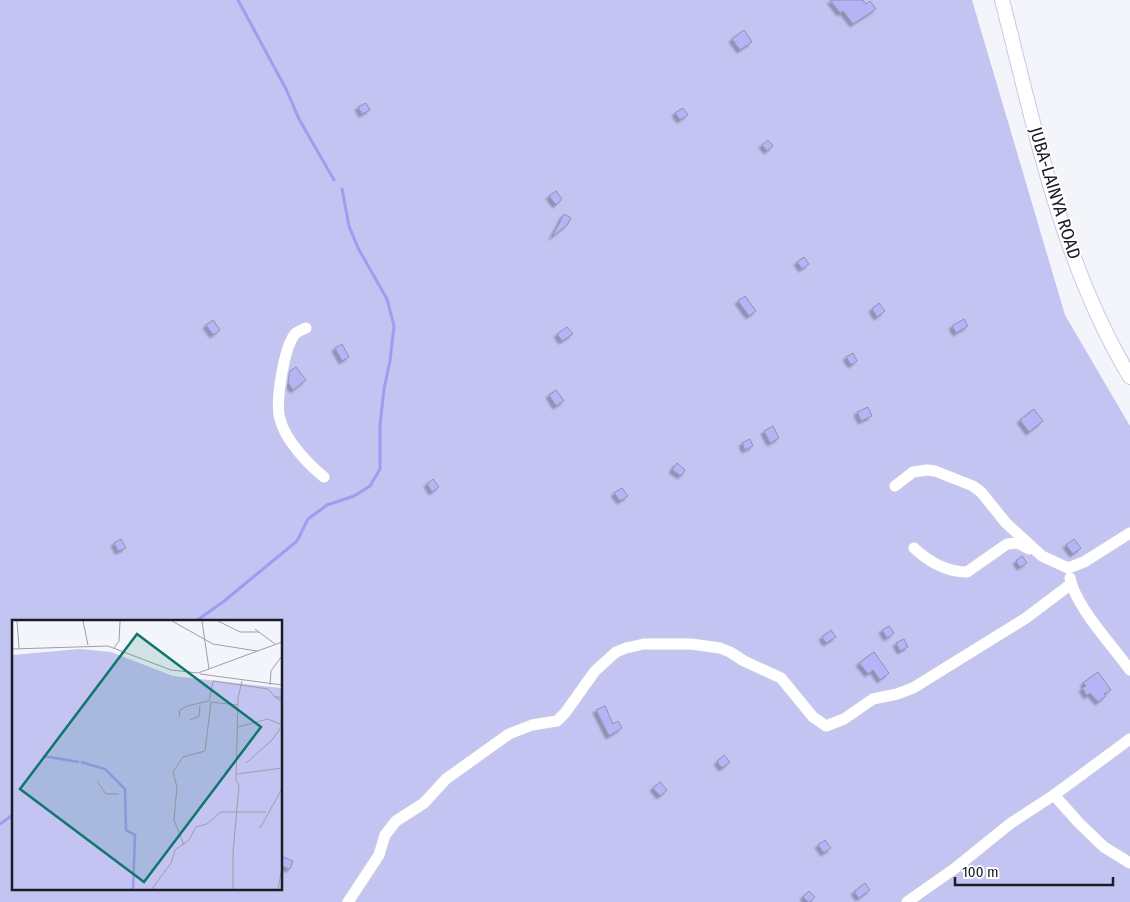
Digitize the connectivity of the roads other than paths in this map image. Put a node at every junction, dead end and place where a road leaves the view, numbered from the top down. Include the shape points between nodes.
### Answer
1 (1002, 0) edge
2 (306, 328) dead end
3 (1130, 377) edge
4 (324, 477) dead end
5 (895, 486) dead end
6 (1130, 533) edge
7 (914, 548) dead end
8 (1042, 556) junction
9 (1068, 568) junction
10 (1071, 584) junction
11 (1130, 670) edge
12 (1130, 739) edge
13 (1054, 795) junction
14 (1130, 863) edge
15 (348, 902) edge
16 (906, 902) edge

1 - 3 main road, JUBA-LAINYA ROAD via 1057,212 1083,285
2 - 4 street via 296,334 284,363 278,396 280,419 287,436
5 - 8 street via 913,472 927,470 973,486 1006,524
6 - 9 street via 1084,562
7 - 8 street via 938,564 959,572 967,572 1007,544 1018,543
8 - 9 street
9 - 10 street
10 - 11 street via 1083,608
10 - 15 street via 1026,618 912,688 873,699 844,719 826,726 812,717 781,678 720,648 644,644 616,652 595,671 557,721 532,725 510,734 446,779 424,803 396,821 384,835 379,855
12 - 13 street
13 - 14 street via 1104,847
13 - 16 street via 1011,823

